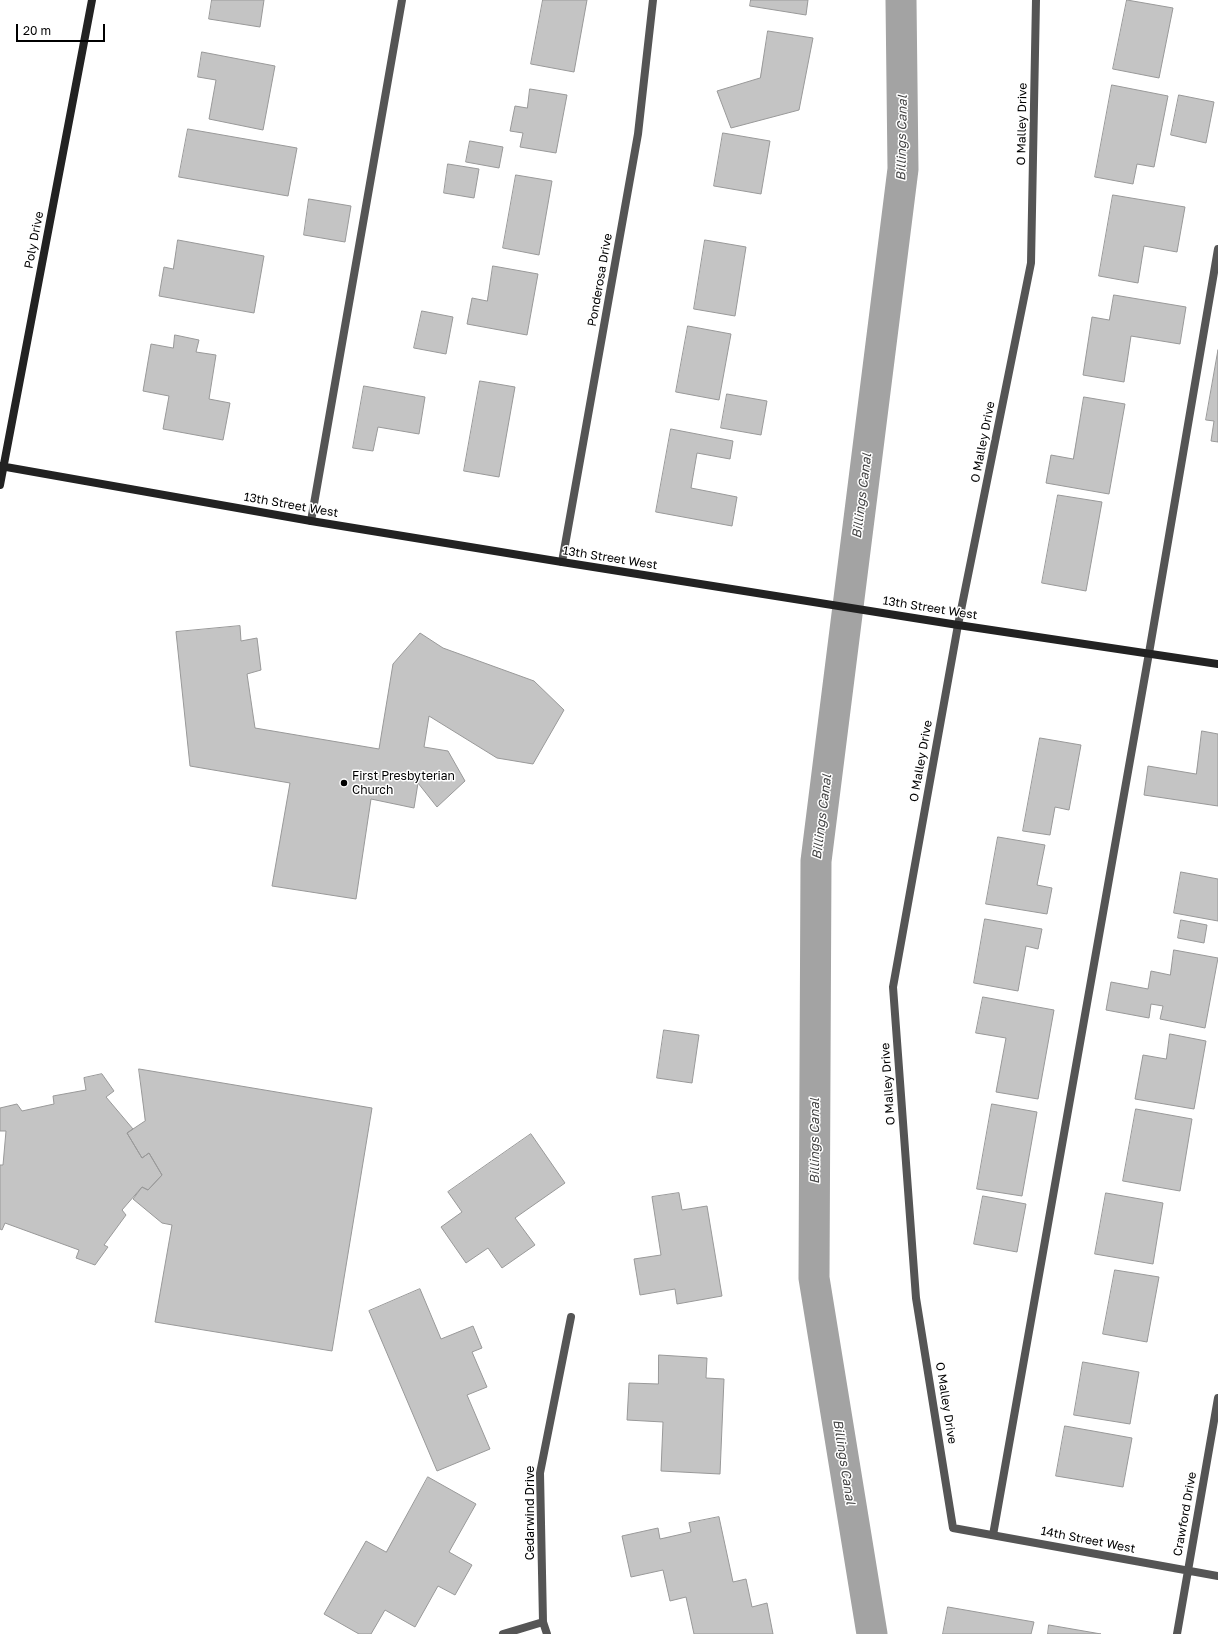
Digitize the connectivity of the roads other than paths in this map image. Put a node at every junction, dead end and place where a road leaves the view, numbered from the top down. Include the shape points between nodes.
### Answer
1 (92, 0) edge
2 (402, 0) edge
3 (653, 0) edge
4 (1036, 0) edge
5 (1218, 249) edge
6 (2, 466) edge
7 (0, 486) edge
8 (311, 521) junction
9 (562, 562) junction
10 (958, 625) junction
11 (1149, 653) junction
12 (1218, 664) edge
13 (571, 1317) dead end
14 (1218, 1398) edge
15 (954, 1528) joint
16 (992, 1534) junction
17 (1188, 1571) junction
18 (1218, 1576) edge
19 (543, 1622) junction
20 (503, 1634) edge
21 (547, 1634) edge
22 (1177, 1634) edge

1 - 6 street, Poly Drive
2 - 8 street
3 - 9 street, Ponderosa Drive via 638,134
4 - 10 street, O Malley Drive via 1031,263
5 - 11 street
6 - 7 street, Poly Drive
6 - 8 street, 13th Street West
8 - 9 street, 13th Street West
9 - 10 street, 13th Street West
10 - 11 street, 13th Street West
10 - 15 street, O Malley Drive via 892,988 916,1298
11 - 12 street, 13th Street West
11 - 16 street
13 - 19 street, Cedarwind Drive via 540,1473
14 - 17 street, Crawford Drive
15 - 16 street, 14th Street West
16 - 17 street, 14th Street West
17 - 18 street, 14th Street West
17 - 22 street, Crawford Drive
19 - 20 street
19 - 21 street, Cedarwind Drive

